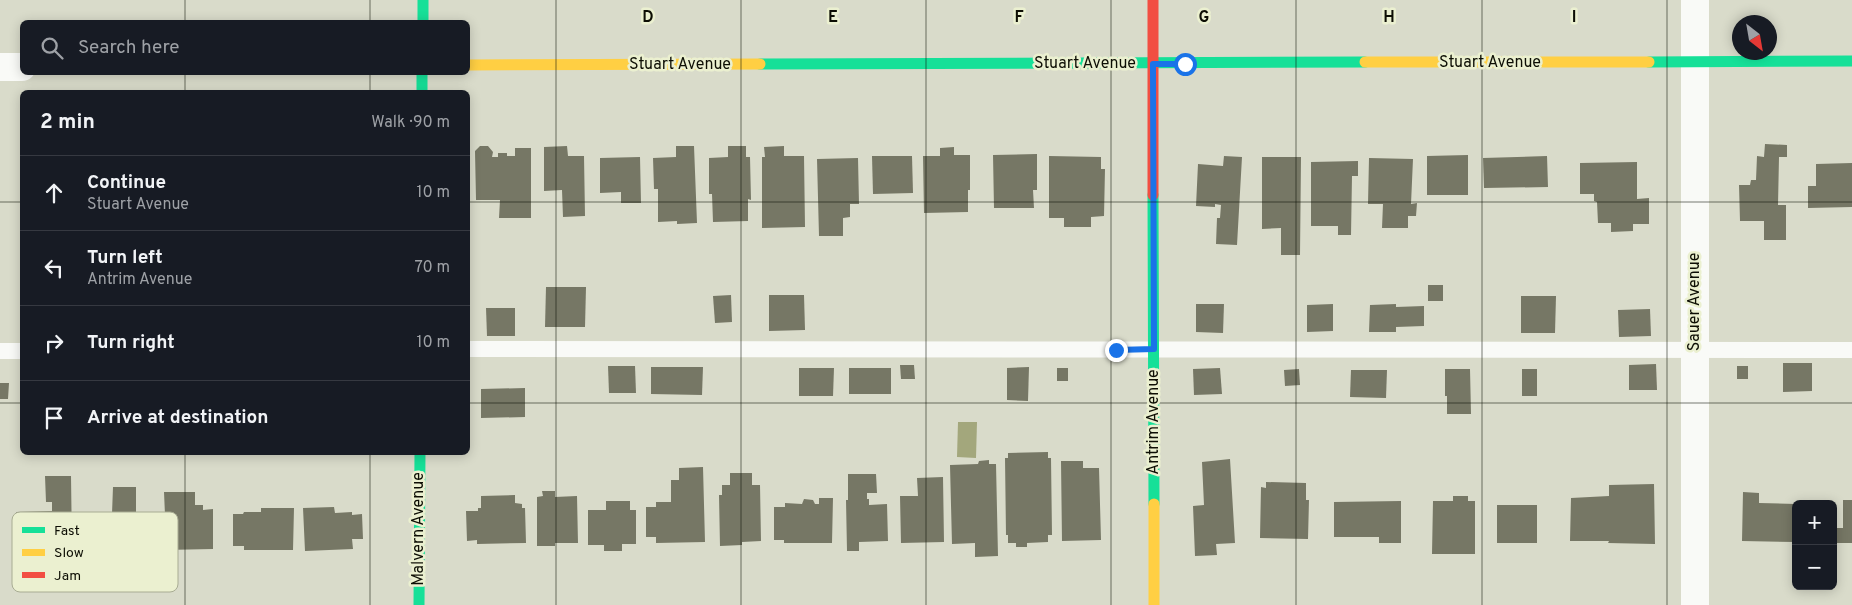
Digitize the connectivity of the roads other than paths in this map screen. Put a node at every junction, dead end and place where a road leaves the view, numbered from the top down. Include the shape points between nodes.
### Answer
1 (423, 0) edge
2 (1153, 0) edge
3 (1695, 0) edge
4 (423, 20) edge
5 (1852, 61) edge
6 (1696, 62) junction
7 (1153, 64) junction
8 (470, 65) edge
9 (0, 67) edge
10 (20, 67) edge
11 (422, 75) edge
12 (422, 90) edge
13 (470, 348) edge
14 (1154, 349) junction
15 (1695, 350) junction
16 (1852, 350) edge
17 (0, 351) edge
18 (20, 351) edge
19 (420, 455) edge
20 (419, 605) edge
21 (1154, 605) edge
22 (1695, 605) edge

1 - 4 street
2 - 7 street, Antrim Avenue
3 - 6 street, Sauer Avenue
5 - 6 street, Stuart Avenue
6 - 7 street, Stuart Avenue
6 - 15 street, Sauer Avenue
7 - 8 street, Stuart Avenue
7 - 14 street, Antrim Avenue
9 - 10 street
11 - 12 street
13 - 14 lane
14 - 15 lane
14 - 21 street, Antrim Avenue
15 - 16 lane
15 - 22 street, Sauer Avenue
17 - 18 lane
19 - 20 street, Malvern Avenue

